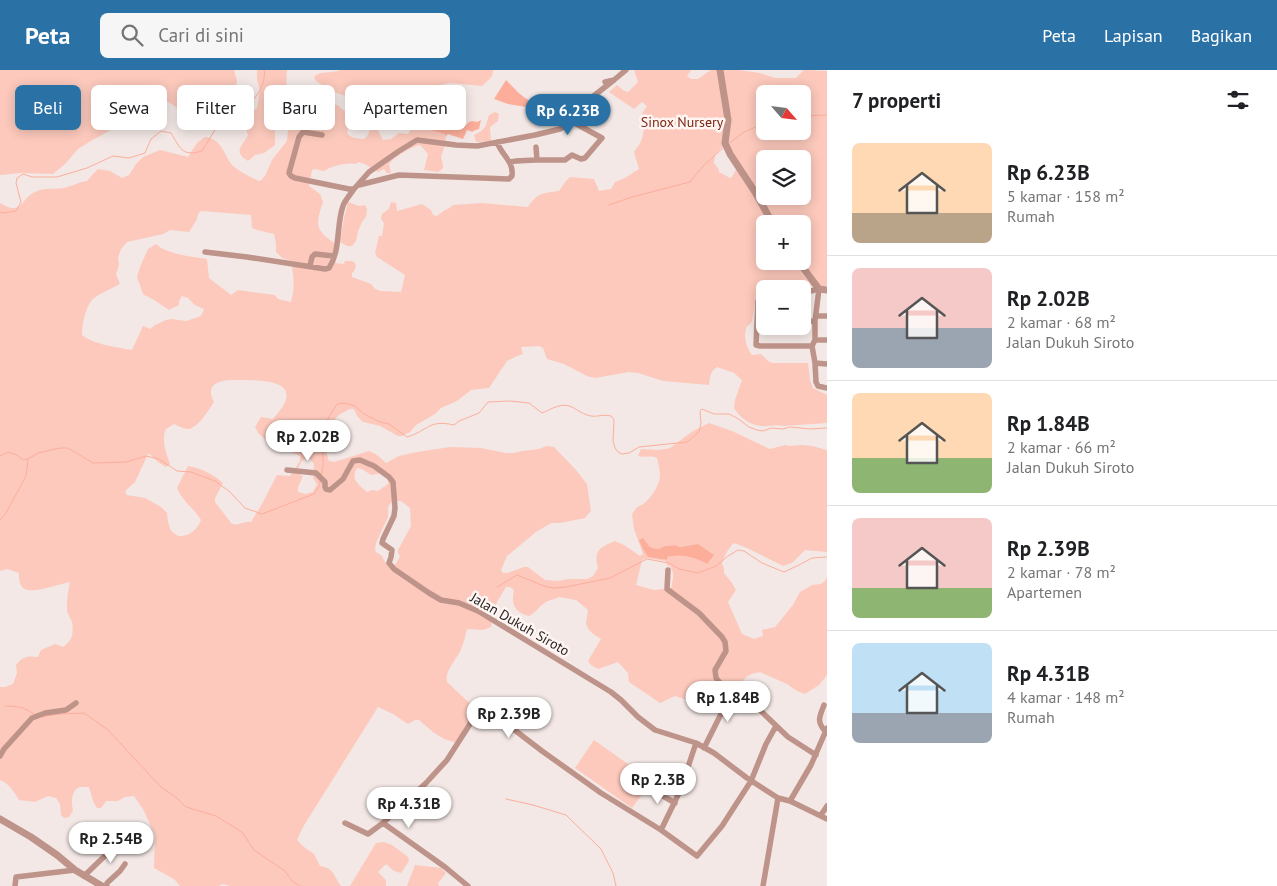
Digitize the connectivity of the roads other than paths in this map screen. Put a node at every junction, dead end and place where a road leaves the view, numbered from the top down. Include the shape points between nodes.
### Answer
1 (626, 70) edge
2 (720, 70) edge
3 (614, 80) junction
4 (604, 82) dead end
5 (571, 121) junction
6 (322, 135) dead end
7 (497, 142) junction
8 (536, 147) dead end
9 (537, 160) junction
10 (510, 162) junction
11 (356, 187) junction
12 (768, 215) edge
13 (205, 252) dead end
14 (334, 256) junction
15 (310, 266) junction
16 (804, 270) edge
17 (818, 289) junction
18 (827, 290) edge
19 (811, 291) edge
20 (827, 316) edge
21 (816, 318) junction
22 (811, 319) edge
23 (756, 335) edge
24 (827, 340) edge
25 (814, 343) junction
26 (815, 363) junction
27 (827, 364) edge
28 (827, 388) edge
29 (287, 470) dead end
30 (668, 570) dead end
31 (734, 688) junction
32 (76, 703) dead end
33 (824, 705) dead end
34 (776, 726) junction
35 (826, 730) edge
36 (696, 743) junction
37 (704, 748) junction
38 (816, 755) junction
39 (0, 756) edge
40 (751, 780) junction
41 (651, 789) dead end
42 (778, 798) junction
43 (790, 801) junction
44 (675, 803) junction
45 (827, 806) edge
46 (821, 816) junction
47 (0, 819) edge
48 (827, 819) edge
49 (345, 823) dead end
50 (383, 823) junction
51 (661, 830) junction
52 (120, 837) dead end
53 (125, 864) dead end
54 (75, 870) junction
55 (84, 876) junction
56 (15, 886) edge
57 (102, 886) edge
58 (107, 886) edge
59 (468, 886) edge
60 (763, 886) edge

1 - 3 street
2 - 12 street via 728,120 725,143
3 - 4 street
3 - 5 street via 585,104
5 - 7 street via 560,129
5 - 9 street via 602,138 581,159 572,155 565,160
6 - 11 street via 303,132 289,173 304,180 349,189
7 - 10 street
7 - 11 street via 468,146 418,140 369,172
8 - 9 street
9 - 10 street
10 - 11 street via 512,176 509,179 399,175
11 - 14 street via 343,205
13 - 15 street
14 - 15 street via 329,268
14 - 15 street via 315,254
16 - 17 street
17 - 18 street
17 - 19 street
17 - 21 street
20 - 21 street
21 - 22 street
21 - 25 street
23 - 25 street via 757,346
24 - 25 street
25 - 26 street
26 - 27 street
26 - 28 street via 816,382 818,386
29 - 36 street, Jalan Dukuh Siroto via 316,473 325,482 325,488 330,490 343,479 355,460 380,470 392,482 394,516 382,543 392,550 389,563 394,569 441,600 478,611 611,692 655,730
30 - 31 street via 667,589 699,613 726,642 726,651 715,670 716,678
31 - 34 street
31 - 37 street
32 - 39 street via 66,710 32,718
33 - 35 street via 819,719
34 - 38 street
34 - 40 street
35 - 38 street
36 - 37 street, Jalan Dukuh Siroto
36 - 44 street
37 - 40 street, Jalan Dukuh Siroto
38 - 43 street
40 - 42 street, Jalan Dukuh Siroto
40 - 51 street via 699,856
41 - 44 street
42 - 43 street, Jalan Dukuh Siroto
42 - 60 street
43 - 46 street, Jalan Dukuh Siroto
44 - 51 street
45 - 46 street
46 - 48 street, Jalan Dukuh Siroto
47 - 54 street via 31,837
49 - 50 street via 368,834
50 - 51 street via 447,760 479,710 484,708 601,793
50 - 59 street
52 - 55 street
53 - 58 street
54 - 55 street
54 - 56 street via 16,877
55 - 57 street

